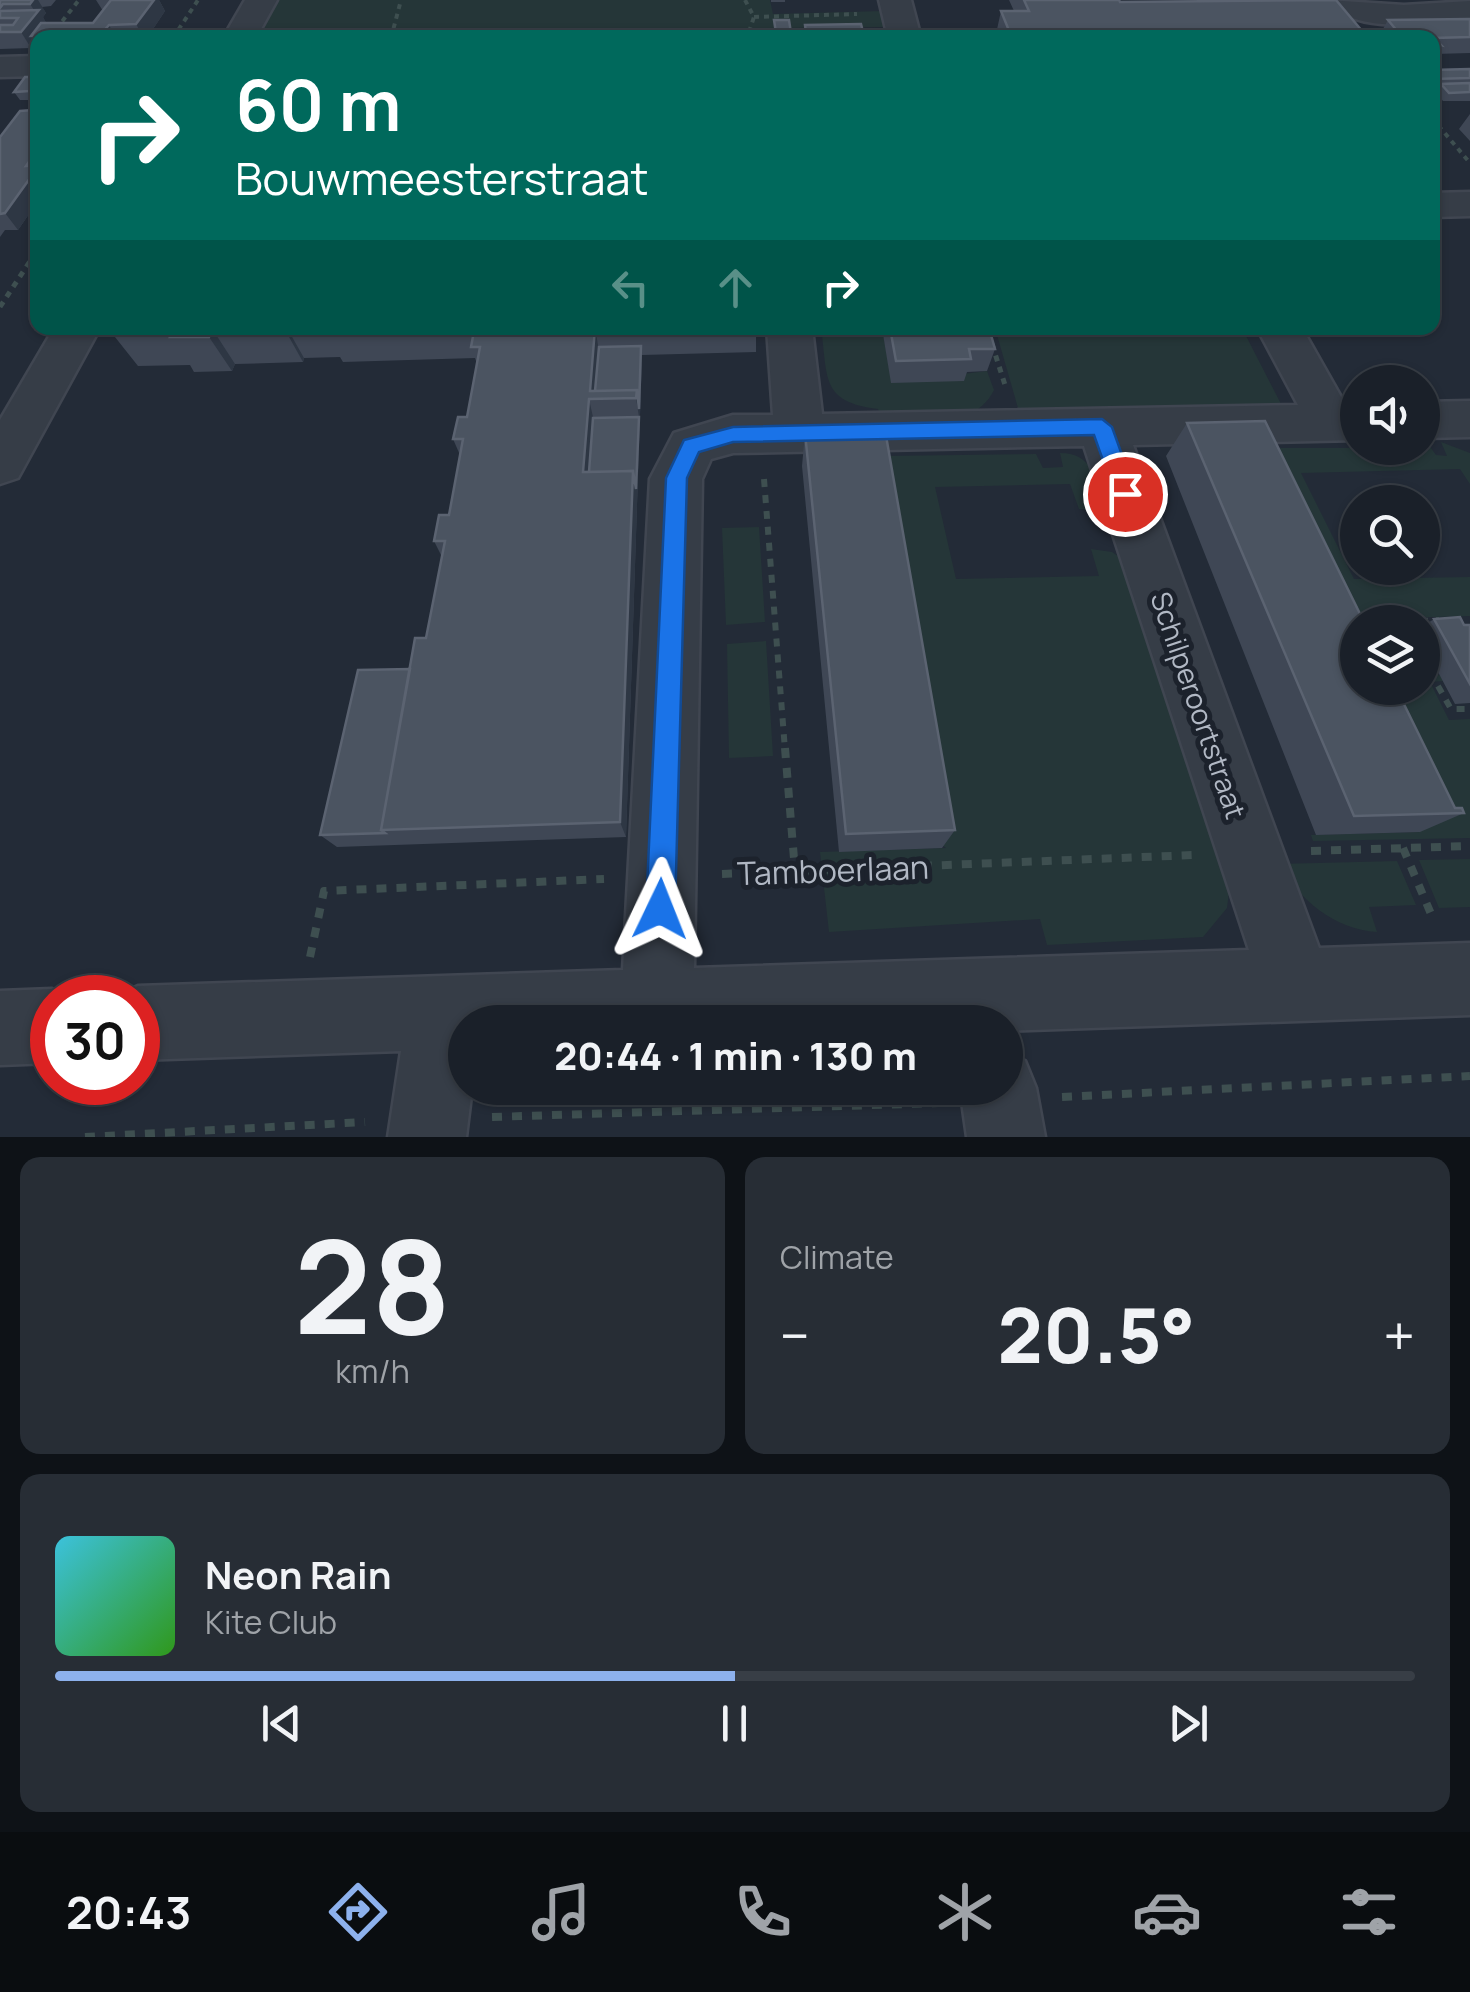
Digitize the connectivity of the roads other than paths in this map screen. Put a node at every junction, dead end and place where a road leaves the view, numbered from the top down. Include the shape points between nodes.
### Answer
1 (261, 0) edge
2 (1343, 0) edge
3 (1470, 11) edge
4 (244, 30) edge
5 (30, 66) edge
6 (0, 67) edge
7 (1470, 204) edge
8 (1440, 205) edge
9 (72, 335) edge
10 (789, 335) edge
11 (1285, 335) edge
12 (1340, 416) edge
13 (12, 419) edge
14 (1440, 420) edge
15 (1470, 420) edge
16 (1340, 422) edge
17 (1102, 427) junction
18 (780, 434) junction
19 (0, 464) edge
20 (1470, 979) edge
21 (1296, 983) junction
22 (657, 1005) edge
23 (1023, 1006) edge
24 (443, 1014) junction
25 (448, 1014) edge
26 (160, 1022) edge
27 (30, 1027) edge
28 (0, 1028) edge
29 (428, 1128) edge

1 - 4 street
2 - 3 street via 1378,14
5 - 6 street
7 - 8 street
9 - 13 street
10 - 18 street
11 - 12 street
13 - 19 street
14 - 15 street
16 - 17 street
17 - 18 street
17 - 21 street, Schilperoortstraat
18 - 22 street via 733,434 692,446 676,478
20 - 21 street
21 - 23 street
24 - 25 street
24 - 26 street
24 - 29 street
27 - 28 street

